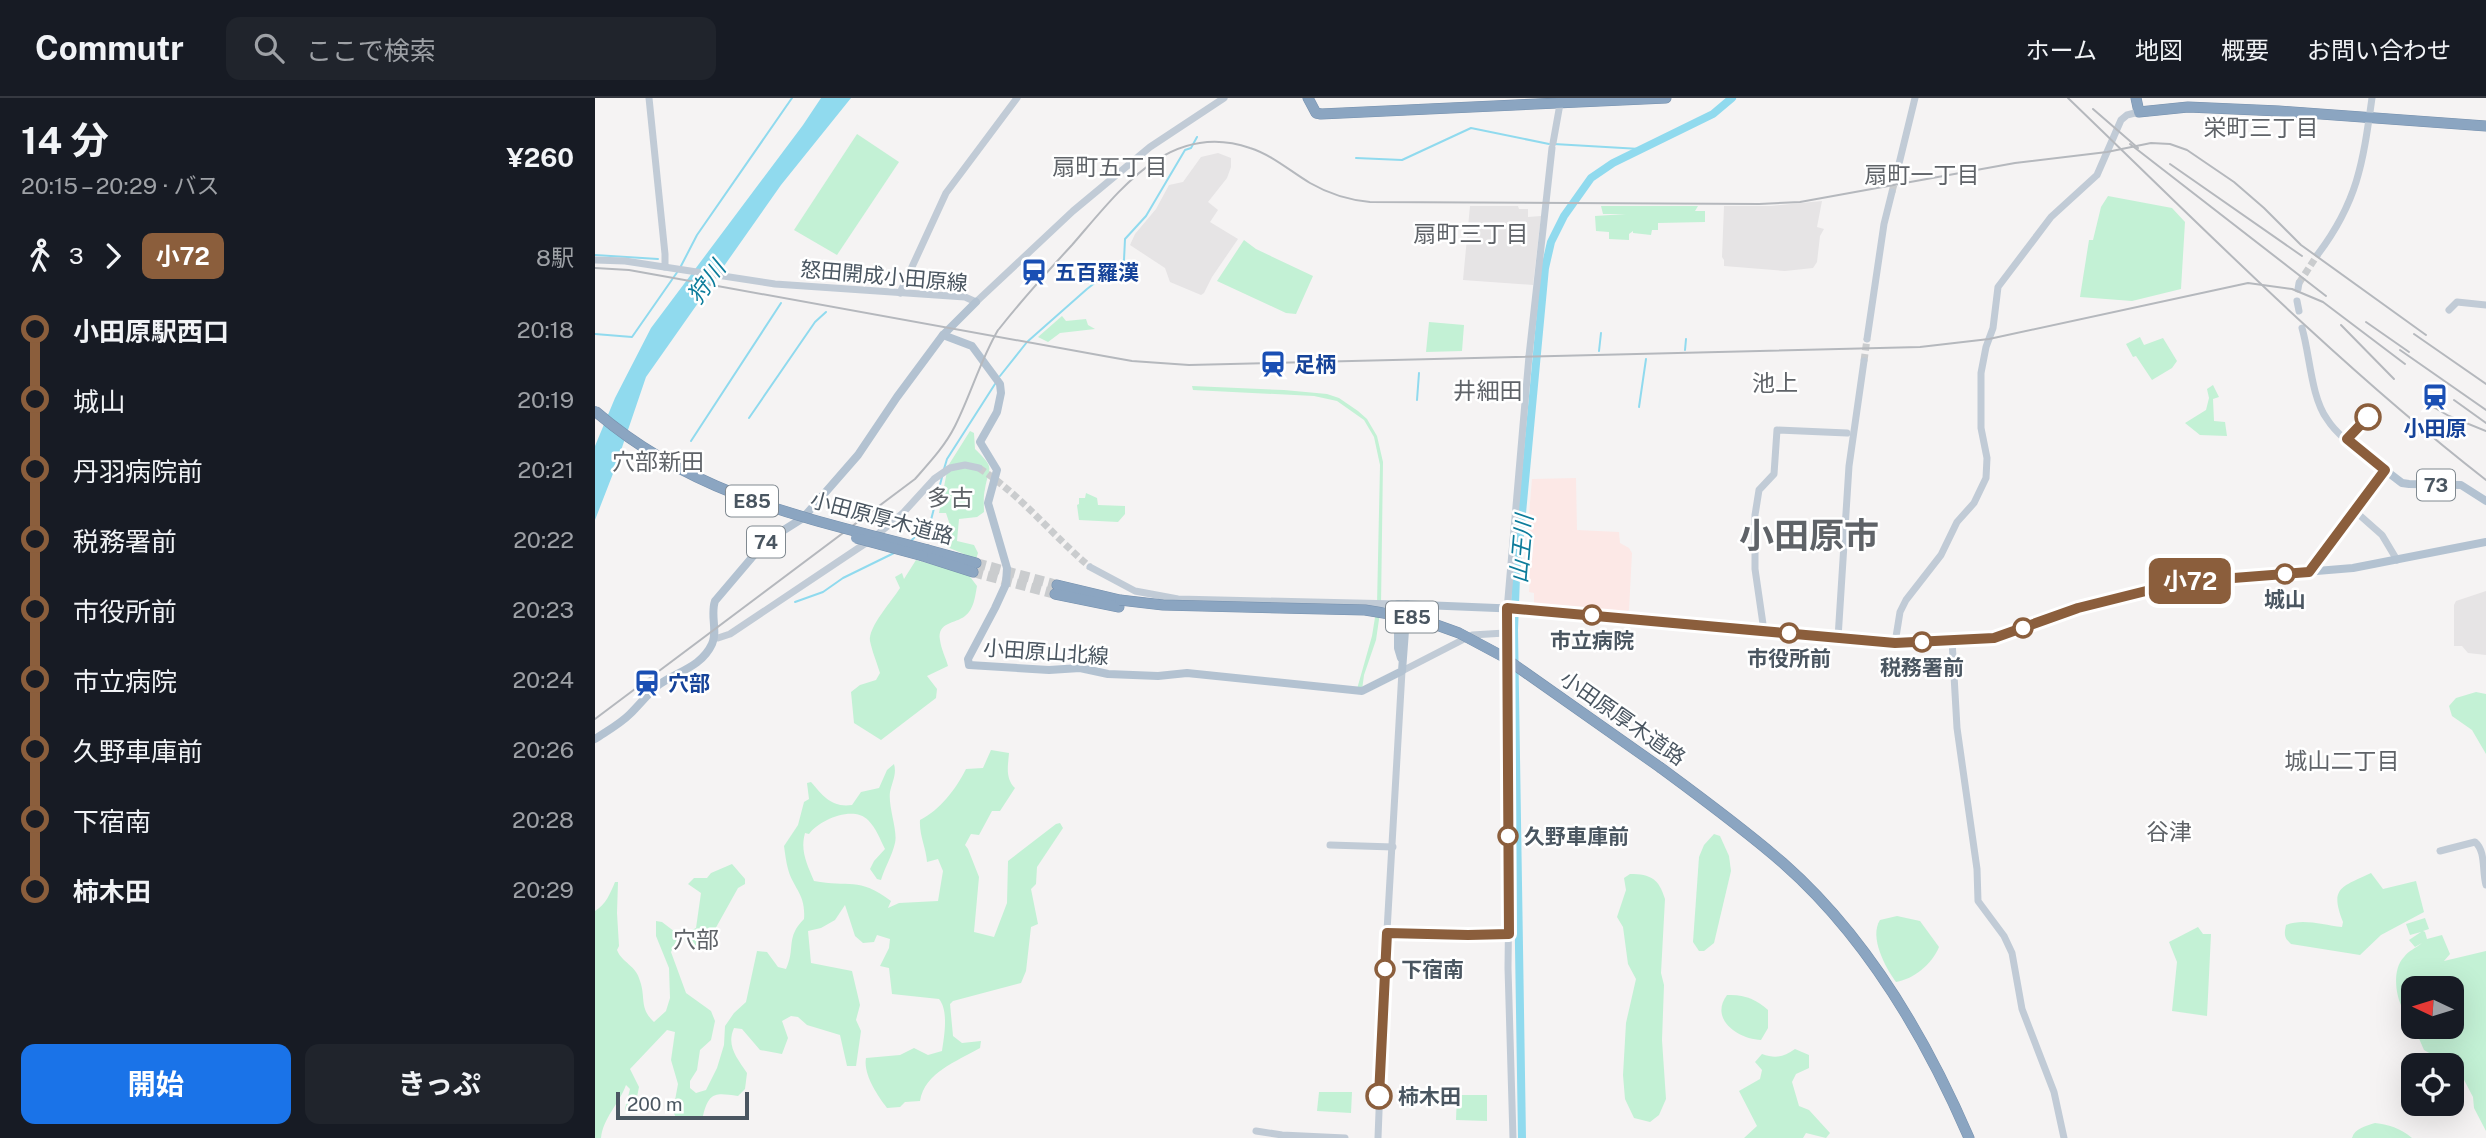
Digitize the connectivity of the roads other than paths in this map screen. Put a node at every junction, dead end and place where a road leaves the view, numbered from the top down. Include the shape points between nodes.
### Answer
1 (649, 98) edge
2 (1017, 98) edge
3 (1224, 98) edge
4 (1308, 98) edge
5 (1666, 98) edge
6 (1915, 98) edge
7 (2136, 98) edge
8 (2372, 98) edge
9 (2181, 103) edge
10 (1560, 104) junction
11 (2139, 112) junction
12 (2369, 118) junction
13 (2482, 126) edge
14 (1896, 176) tunnel mouth
15 (1892, 192) tunnel mouth
16 (2318, 254) tunnel mouth
17 (595, 260) edge
18 (665, 267) junction
19 (900, 293) junction
20 (2297, 301) dead end
21 (976, 302) junction
22 (2486, 305) edge
23 (2449, 310) dead end
24 (2299, 311) dead end
25 (2302, 328) dead end
26 (943, 335) junction
27 (1867, 339) tunnel mouth
28 (1864, 361) tunnel mouth
29 (595, 411) edge
30 (595, 419) edge
31 (1847, 433) dead end
32 (979, 468) tunnel mouth
33 (2385, 470) junction
34 (2486, 501) edge
35 (2356, 512) junction
36 (2486, 542) edge
37 (925, 553) junction
38 (2396, 560) junction
39 (974, 568) tunnel mouth
40 (1090, 568) tunnel mouth
41 (2309, 572) junction
42 (1056, 590) tunnel mouth
43 (1402, 604) junction
44 (1513, 608) junction
45 (1764, 631) junction
46 (1505, 633) junction
47 (718, 638) dead end
48 (1838, 638) junction
49 (1952, 640) junction
50 (1895, 643) junction
51 (1402, 671) junction
52 (595, 739) edge
53 (1330, 845) dead end
54 (1393, 847) junction
55 (2440, 851) dead end
56 (2486, 885) edge
57 (1958, 1118) junction
58 (1255, 1131) dead end
59 (1345, 1138) edge
60 (1378, 1138) edge
61 (1513, 1138) edge
62 (1963, 1138) edge
63 (1969, 1138) edge
64 (2064, 1138) edge

1 - 18 street
2 - 19 street via 946,193
3 - 21 street, 怒田開成小田原線 via 1132,162
4 - 10 highway via 1321,114
5 - 10 highway
6 - 14 street
7 - 11 highway
8 - 12 street
9 - 11 highway
9 - 12 highway
10 - 44 street via 1529,356
11 - 50 street via 2120,120 2097,175 2050,217 1998,287 1981,373 1986,478 1941,555 1906,600
12 - 13 highway
12 - 16 street via 2356,188
15 - 27 street
17 - 18 street, 怒田開成小田原線
18 - 19 street, 怒田開成小田原線 via 802,287
19 - 21 street, 怒田開成小田原線 via 965,297
20 - 24 street
21 - 26 main road, 74
22 - 23 street via 2457,302
25 - 33 street via 2322,412
26 - 51 main road, 小田原山北線 via 972,346 1001,388 999,407 980,442 997,470 988,503 1007,576 969,665 1158,676 1187,673 1362,691
26 - 52 main road, 74 via 852,462 803,518 759,548 718,598 713,609 713,640 703,657 663,681 630,714
28 - 48 street via 1849,466
29 - 37 highway, 小田原厚木道路 / E85, bridge via 656,457 721,490
30 - 37 highway, 小田原厚木道路 / E85, bridge via 627,445 697,486 810,525
31 - 45 street via 1777,430 1774,474 1759,490 1755,515 1755,569
32 - 47 street via 950,468 933,479 872,539
33 - 34 main road, 73 via 2402,483 2461,485
33 - 35 street
35 - 38 street via 2382,534
35 - 41 street
36 - 38 main road
37 - 39 highway, 小田原厚木道路 / E85
38 - 41 main road
40 - 43 street via 1135,591 1178,599
41 - 49 main road via 2182,582 2078,608 1994,638
42 - 57 highway, 小田原厚木道路 / E85, bridge via 1119,603 1365,610 1420,619 1502,656 1726,816 1825,905 1898,1000
43 - 44 main road
43 - 51 main road via 1398,648
44 - 45 main road
44 - 46 street
45 - 48 main road
46 - 51 street via 1472,635
46 - 61 street
48 - 50 main road
49 - 50 main road
49 - 64 street via 1957,728 1978,901 2012,954 2022,1009 2054,1092
51 - 54 street
53 - 54 street
54 - 60 street
55 - 56 street via 2475,842 2482,852
57 - 62 highway, 小田原厚木道路 / E85
57 - 63 highway, 小田原厚木道路 / E85
58 - 59 street

